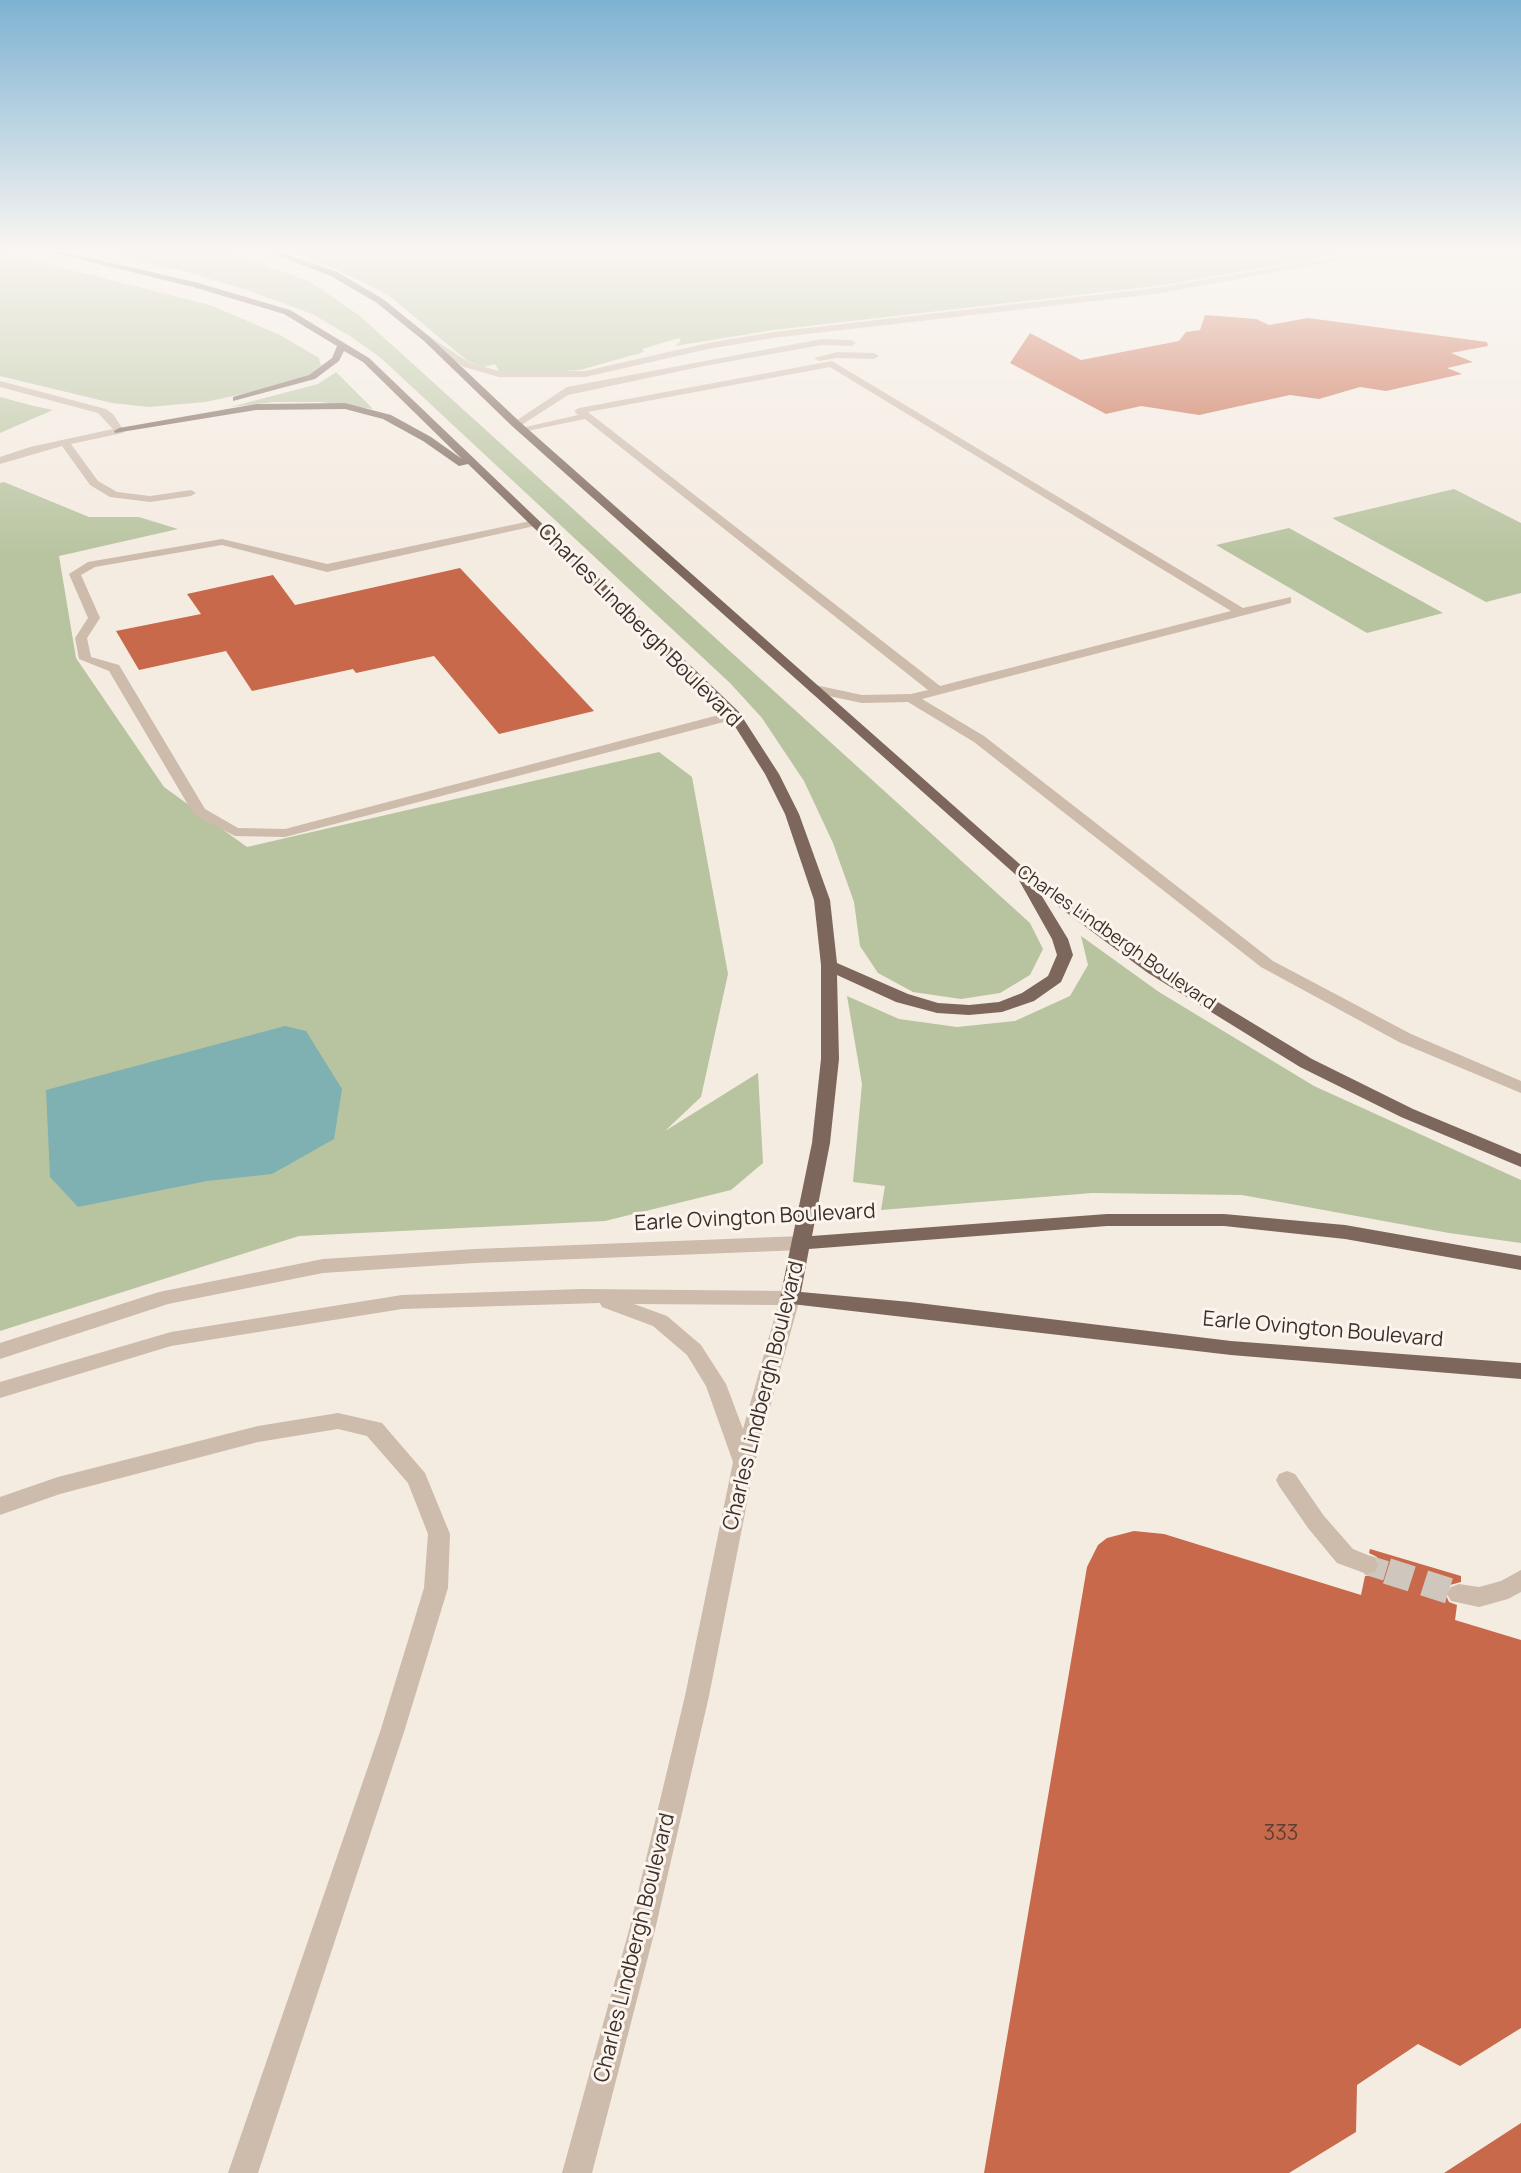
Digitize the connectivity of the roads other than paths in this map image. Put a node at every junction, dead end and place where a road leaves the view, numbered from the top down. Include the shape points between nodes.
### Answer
1 (337, 353) edge
2 (354, 353) edge
3 (441, 353) edge
4 (448, 353) edge
5 (677, 353) edge
6 (789, 353) edge
7 (845, 353) edge
8 (621, 367) junction
9 (0, 384) edge
10 (597, 386) junction
11 (562, 393) junction
12 (587, 416) junction
13 (519, 426) junction
14 (119, 431) junction
15 (64, 442) junction
16 (0, 461) edge
17 (490, 480) junction
18 (191, 494) dead end
19 (535, 523) junction
20 (1287, 600) dead end
21 (1242, 612) junction
22 (815, 689) junction
23 (938, 691) junction
24 (911, 698) junction
25 (734, 715) junction
26 (1018, 870) junction
27 (830, 964) junction
28 (1521, 1087) edge
29 (1521, 1161) edge
30 (802, 1243) junction
31 (1521, 1263) edge
32 (582, 1296) junction
33 (790, 1298) junction
34 (0, 1351) edge
35 (1521, 1371) edge
36 (0, 1390) edge
37 (744, 1462) junction
38 (1287, 1480) dead end
39 (0, 1506) edge
40 (1367, 1565) tunnel mouth
41 (1521, 1579) edge
42 (1459, 1594) tunnel mouth
43 (243, 2173) edge
44 (577, 2173) edge

1 - 14 main road via 333,362 294,385
2 - 17 main road, Charles Lindbergh Boulevard
3 - 13 main road, Charles Lindbergh Boulevard
4 - 8 street via 467,365 499,374 568,375
5 - 8 street
6 - 10 street
7 - 10 street via 670,384
8 - 11 street
9 - 14 street via 71,401
10 - 11 street
11 - 13 street
12 - 13 street
12 - 21 street via 579,411 832,364
12 - 23 street
13 - 22 main road, Charles Lindbergh Boulevard
14 - 15 street
14 - 17 main road via 256,407 345,406 387,417
15 - 16 street
15 - 18 street via 94,484 114,495 150,499
17 - 19 main road, Charles Lindbergh Boulevard
19 - 25 main road, Charles Lindbergh Boulevard
19 - 25 street via 327,568 222,542 92,564 75,574 94,618 81,638 85,659 114,668 199,811 235,832 285,833
20 - 21 street
21 - 23 street
22 - 24 street via 862,699
22 - 26 main road, Charles Lindbergh Boulevard
23 - 24 street
24 - 28 street via 979,738 1267,964 1405,1038
25 - 27 main road, Charles Lindbergh Boulevard via 792,814 822,900
26 - 27 main road via 1065,955 1055,979 1028,997 1002,1007 937,1008 902,998
26 - 29 main road, Charles Lindbergh Boulevard via 1158,972 1250,1031 1407,1113
27 - 30 main road, Charles Lindbergh Boulevard via 830,1059 821,1143
30 - 31 main road, Earle Ovington Boulevard via 1107,1220 1224,1220 1345,1232
30 - 33 main road, Charles Lindbergh Boulevard
30 - 34 street, Earle Ovington Boulevard via 323,1266 166,1297
32 - 33 street, Earle Ovington Boulevard
32 - 36 street, Earle Ovington Boulevard via 402,1302 172,1339
32 - 37 street via 660,1321 694,1350 716,1384
33 - 35 main road, Earle Ovington Boulevard via 1231,1348
33 - 37 street, Charles Lindbergh Boulevard
37 - 44 street, Charles Lindbergh Boulevard via 694,1709 642,1930
38 - 40 street via 1345,1556
39 - 43 street via 58,1486 246,1437 338,1421 374,1429 417,1479 439,1534 436,1588 392,1732
41 - 42 street via 1508,1589 1479,1597

